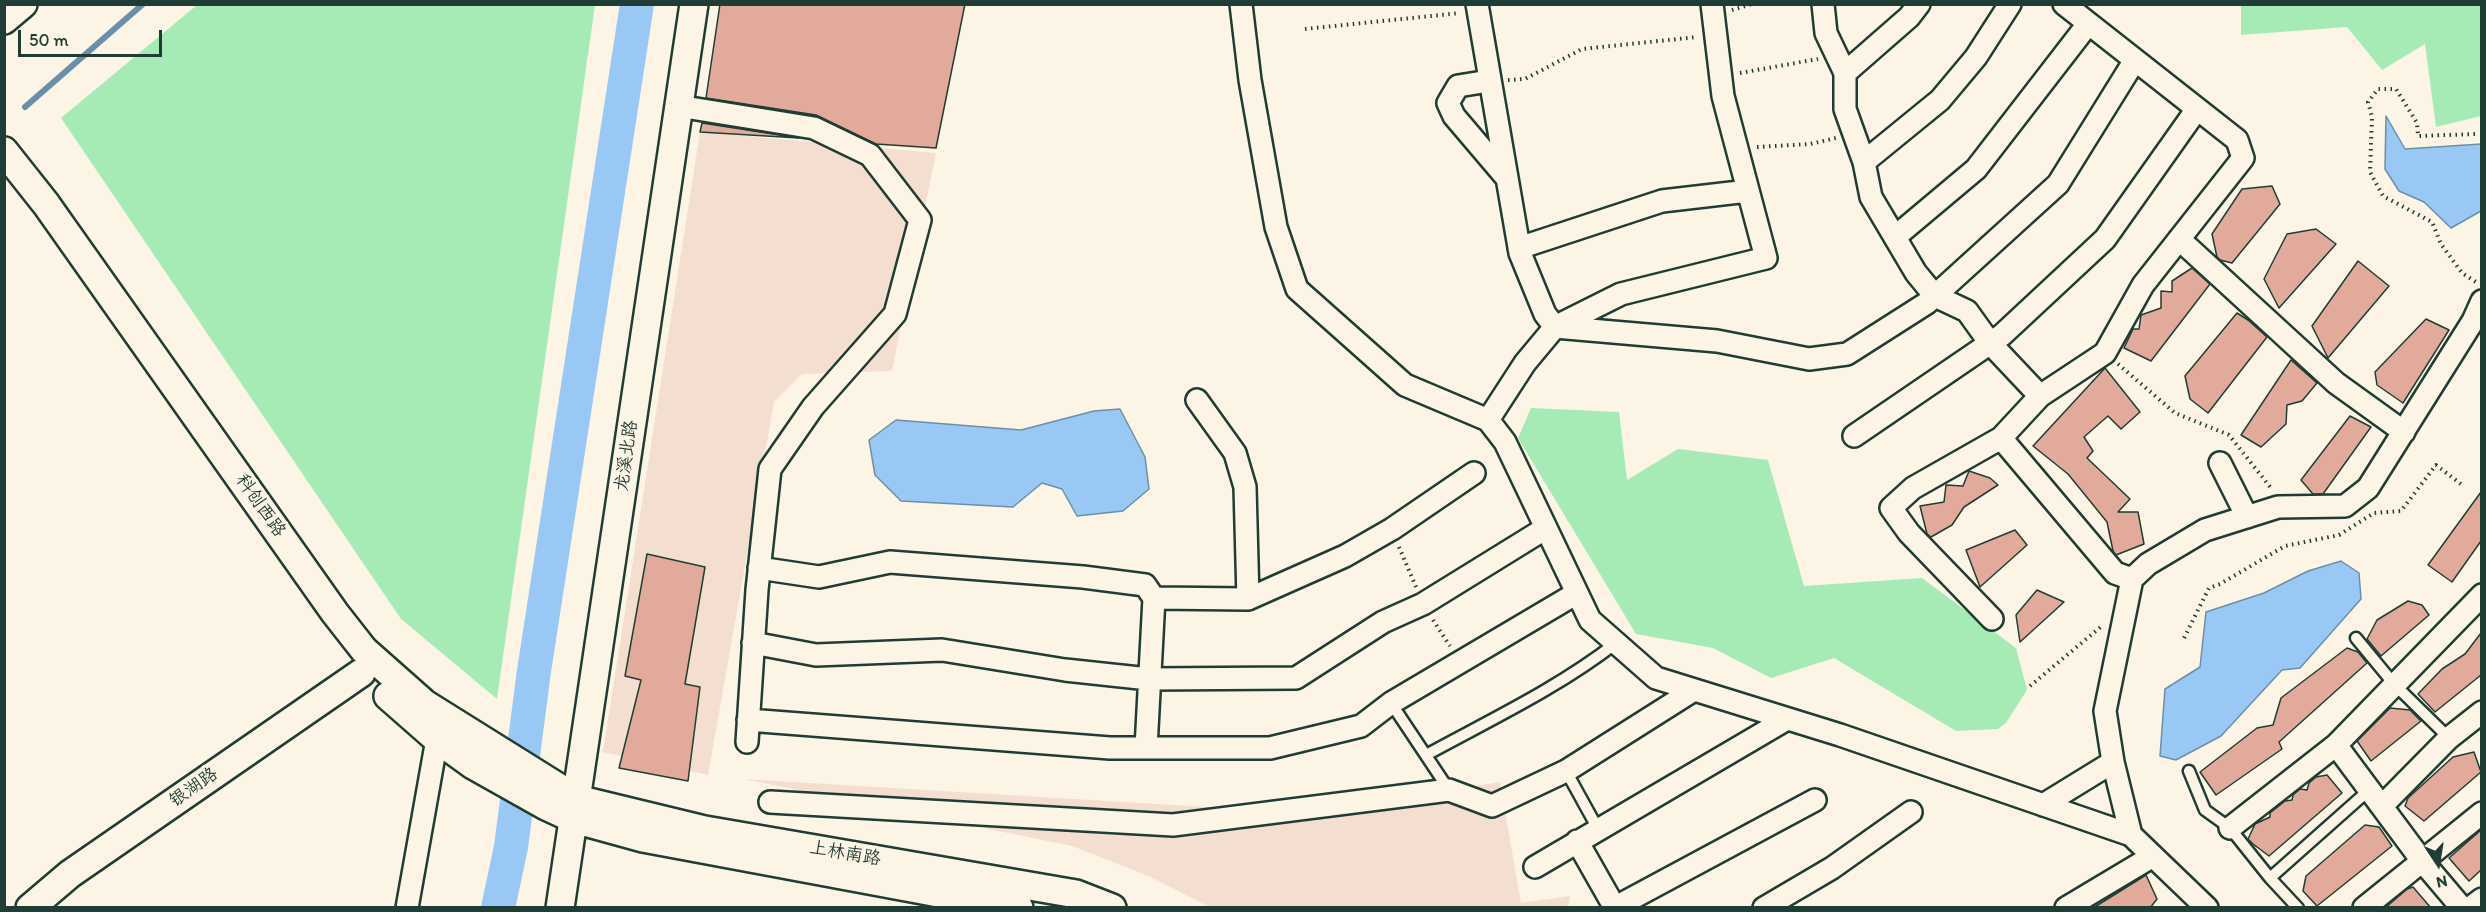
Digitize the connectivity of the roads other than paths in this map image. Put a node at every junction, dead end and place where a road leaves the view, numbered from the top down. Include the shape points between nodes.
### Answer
1 (23, 4) edge
2 (694, 4) edge
3 (1241, 4) edge
4 (1712, 4) edge
5 (1823, 4) edge
6 (1919, 4) edge
7 (2010, 4) edge
8 (2064, 4) edge
9 (1477, 8) edge
10 (4, 20) edge
11 (2088, 24) junction
12 (2135, 60) junction
13 (1841, 64) junction
14 (1489, 81) junction
15 (678, 106) junction
16 (2196, 109) junction
17 (4, 151) edge
18 (1864, 162) junction
19 (1506, 177) junction
20 (4, 178) edge
21 (1748, 191) junction
22 (1895, 237) junction
23 (2179, 239) junction
24 (1519, 248) junction
25 (1935, 296) junction
26 (2481, 301) edge
27 (1555, 327) junction
28 (1990, 343) junction
29 (2040, 396) junction
30 (1197, 400) dead end
31 (1488, 420) junction
32 (2404, 432) junction
33 (1854, 436) dead end
34 (2001, 438) junction
35 (2220, 463) dead end
36 (1474, 473) dead end
37 (2247, 517) junction
38 (1546, 528) junction
39 (759, 568) junction
40 (2132, 579) junction
41 (1577, 593) junction
42 (1154, 598) junction
43 (1248, 599) junction
44 (2480, 600) edge
45 (1992, 619) dead end
46 (2356, 638) dead end
47 (753, 643) junction
48 (1616, 643) junction
49 (361, 673) junction
50 (1149, 679) junction
51 (2394, 684) junction
52 (1694, 690) junction
53 (1391, 703) junction
54 (2481, 712) edge
55 (1787, 719) junction
56 (748, 720) junction
57 (2449, 738) junction
58 (438, 739) junction
59 (747, 742) dead end
60 (2336, 745) junction
61 (1146, 748) junction
62 (1426, 755) junction
63 (2113, 762) junction
64 (1566, 771) junction
65 (2189, 771) dead end
66 (1449, 790) junction
67 (548, 794) junction
68 (2375, 798) junction
69 (1815, 800) dead end
70 (770, 802) dead end
71 (2043, 805) junction
72 (575, 809) junction
73 (1911, 812) dead end
74 (2481, 813) edge
75 (2230, 828) junction
76 (1598, 829) junction
77 (2131, 835) junction
78 (1576, 841) junction
79 (2153, 856) junction
80 (2423, 862) junction
81 (1535, 867) dead end
82 (2270, 878) junction
83 (2481, 899) edge
84 (1614, 907) edge
85 (30, 908) edge
86 (407, 908) edge
87 (560, 908) edge
88 (1019, 908) edge
89 (1112, 908) edge
90 (1764, 908) edge
91 (2066, 908) edge
92 (2207, 908) edge
93 (2298, 908) edge
94 (2364, 908) edge
95 (2462, 908) edge
96 (2470, 908) edge

1 - 10 street
2 - 15 street, 龙溪北路
3 - 31 street via 1276,227 1297,289 1405,385
4 - 21 street via 1722,96
5 - 13 street via 1826,33
6 - 13 street via 1909,17
7 - 18 street via 1976,57 1940,99
8 - 11 street
9 - 14 street
11 - 12 street
11 - 22 street via 1976,168
12 - 16 street
12 - 25 street via 2058,184
13 - 18 street via 1845,109
14 - 19 street
14 - 19 street via 1458,86 1448,103 1454,116
15 - 39 street via 814,128 870,155 920,220 895,314 813,407 770,469
15 - 72 street, 龙溪北路
16 - 23 street via 2236,140 2243,159
16 - 28 street via 2104,239
17 - 67 street, 科创西路 via 46,204 364,650 425,704 479,736
18 - 22 street via 1871,197
19 - 24 street
20 - 49 street, 科创西路 via 139,362 320,622
21 - 24 street via 1662,201
21 - 27 street via 1766,258 1621,294
22 - 25 street
23 - 29 street via 2143,285 2105,353
23 - 32 street via 2336,383
24 - 27 street via 1545,314
25 - 27 street via 1847,354 1809,359 1717,341
25 - 28 street via 1967,311
26 - 32 street via 2473,321
27 - 31 street via 1525,363
28 - 29 street
28 - 33 street
29 - 34 street
30 - 43 street via 1235,453 1245,487
31 - 38 street via 1505,442
32 - 37 street via 2368,488 2345,506 2278,507
34 - 40 street via 2115,573
34 - 45 street via 1913,488 1891,508
35 - 37 street
36 - 43 street via 1345,556
37 - 40 street via 2205,530 2148,564
38 - 41 street
38 - 50 street via 1423,604 1383,622 1296,678
39 - 42 street via 819,577 890,562 1145,585
39 - 47 street
40 - 63 street via 2105,711
41 - 48 street via 1590,620
41 - 53 street
42 - 43 street
42 - 50 street
44 - 51 street
46 - 51 lane
47 - 50 street via 816,655 942,650
47 - 56 street
48 - 52 street via 1656,678
48 - 62 lane via 1547,688
49 - 58 street, 科创西路
49 - 85 street, 银湖路 via 70,874
50 - 61 street
51 - 57 lane
51 - 60 street
52 - 55 street
52 - 64 street
53 - 61 street via 1361,726 1270,748
53 - 62 lane
54 - 57 street
55 - 71 street
55 - 76 street
56 - 59 street
56 - 61 street
57 - 68 street
58 - 67 street, 科创西路 via 473,765
58 - 86 street
60 - 68 street
60 - 75 street
62 - 66 lane
63 - 71 street
63 - 77 street
64 - 66 street via 1492,806
64 - 76 lane
65 - 75 lane via 2205,810
66 - 70 street via 1173,825
67 - 72 street, 科创西路
68 - 80 street
68 - 82 lane
69 - 84 street
71 - 77 street
72 - 87 street, 龙溪北路
72 - 88 street, 上林南路 via 643,838
72 - 89 street, 上林南路 via 1076,894
73 - 90 street via 1832,868
74 - 80 street
75 - 82 lane
76 - 78 street
77 - 79 street
78 - 81 street
78 - 84 street
79 - 91 street
79 - 92 street
80 - 94 street
80 - 95 street
82 - 93 lane
83 - 96 street

